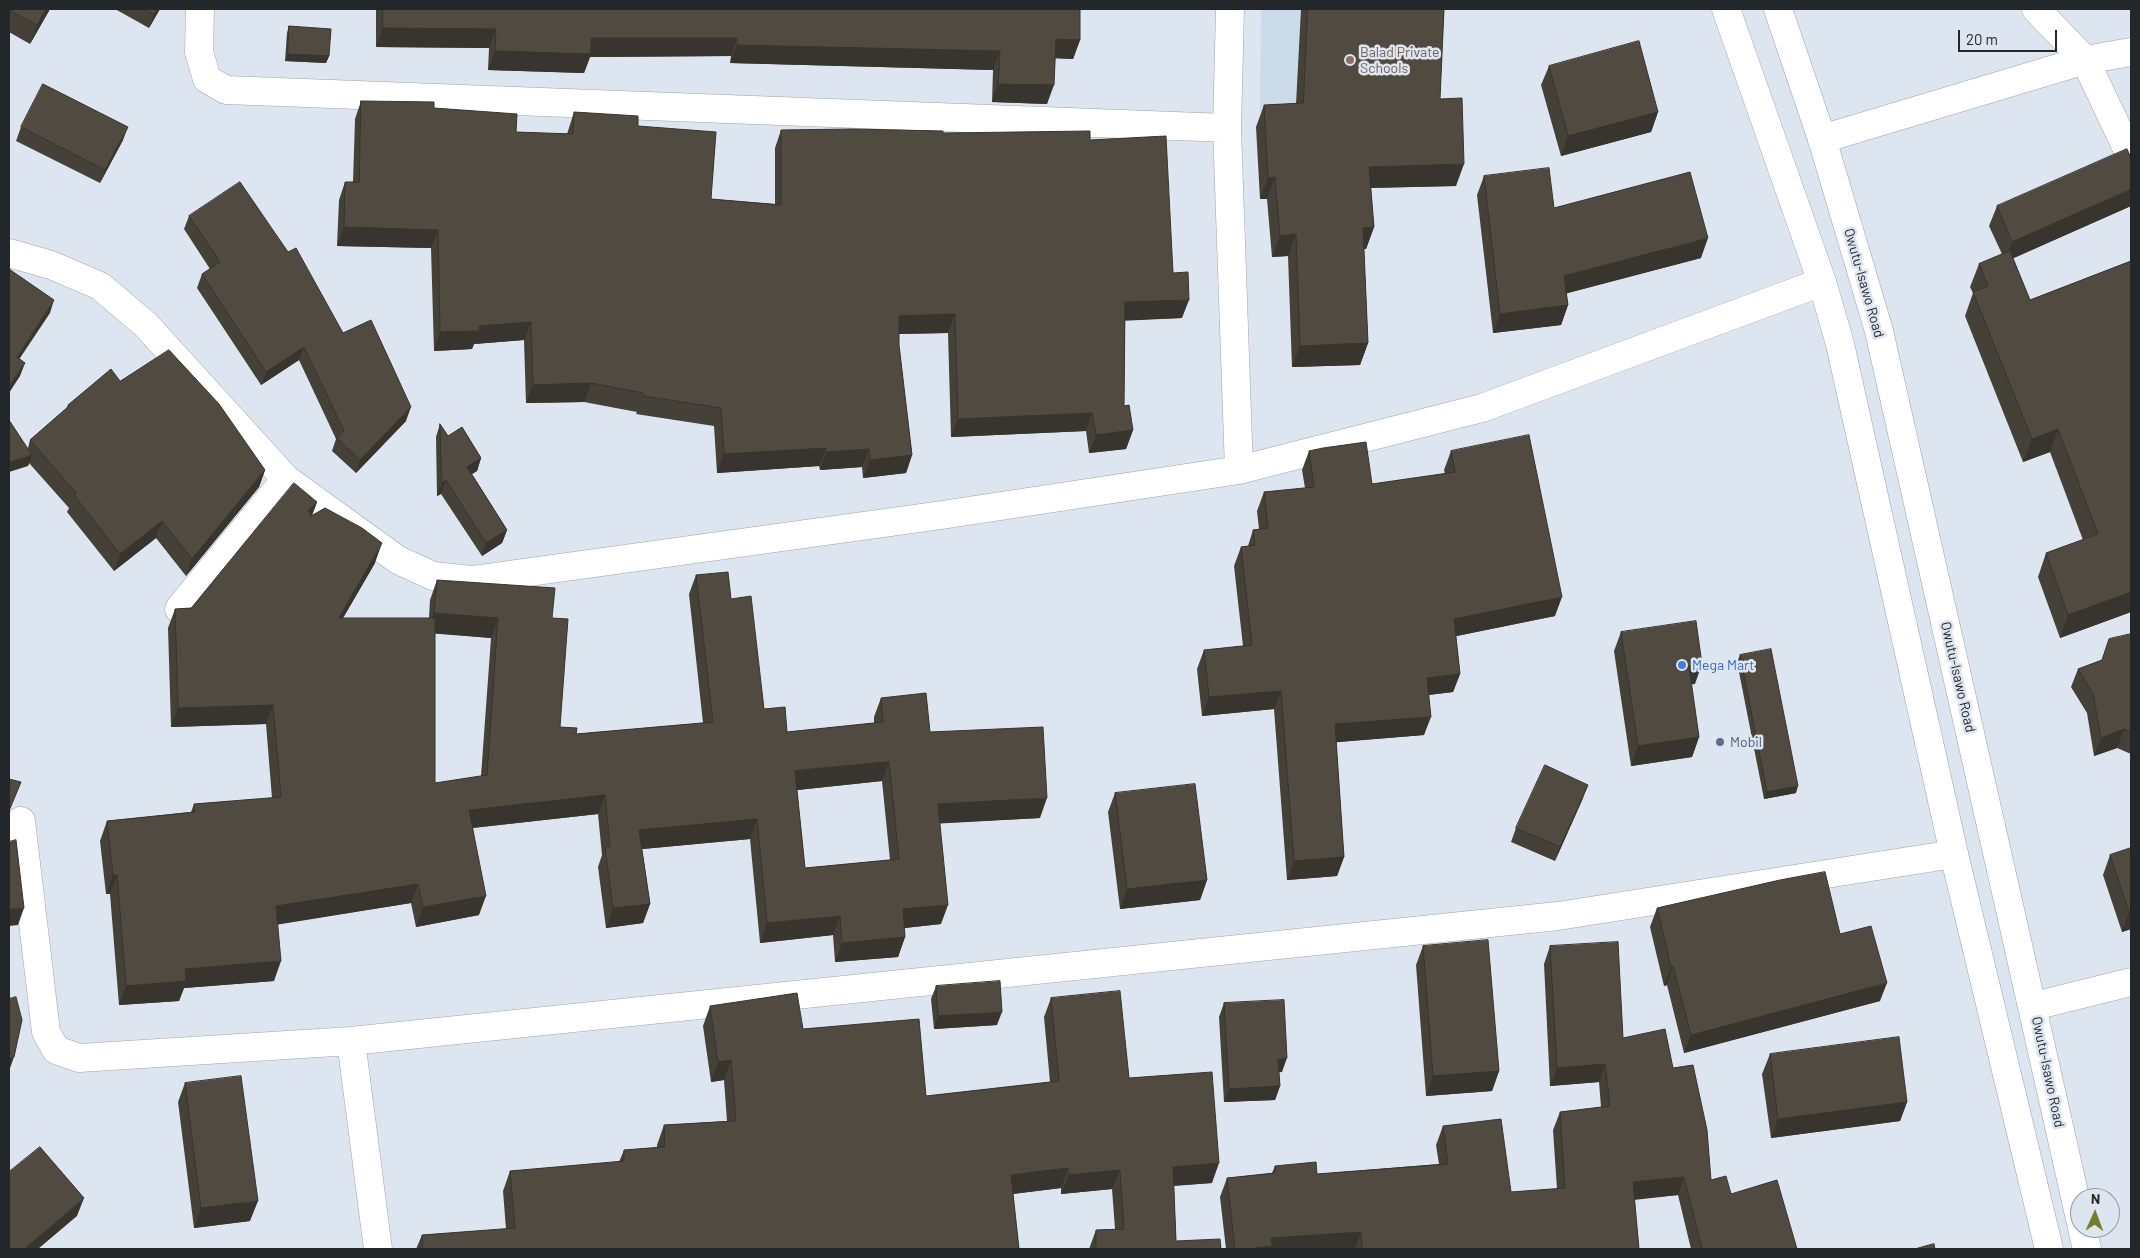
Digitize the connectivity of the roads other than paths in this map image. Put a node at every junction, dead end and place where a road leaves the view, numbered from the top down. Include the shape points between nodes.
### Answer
1 (200, 9) edge
2 (1230, 9) edge
3 (1726, 9) edge
4 (1778, 9) edge
5 (2036, 9) edge
6 (2131, 52) edge
7 (2085, 60) junction
8 (1227, 128) junction
9 (1822, 139) junction
10 (2131, 156) edge
11 (9, 253) edge
12 (1822, 282) junction
13 (1240, 470) junction
14 (286, 479) junction
15 (179, 609) edge
16 (21, 821) dead end
17 (1954, 854) junction
18 (2131, 982) edge
19 (2034, 1006) junction
20 (351, 1041) junction
21 (2073, 1188) edge
22 (378, 1249) edge
23 (2049, 1249) edge

1 - 8 street via 199,52 207,80 226,90
2 - 8 street
3 - 12 street
4 - 9 street, Owutu-Isawo Road
5 - 7 street
6 - 7 street
7 - 9 street
7 - 10 street
8 - 13 street
9 - 19 street, Owutu-Isawo Road via 1879,331
11 - 14 street via 51,265 100,286 146,325
12 - 13 street via 1482,408
12 - 17 street via 1840,344
13 - 14 street via 472,580 433,576 398,560
14 - 15 street
16 - 20 street via 46,1032 56,1050 79,1058
17 - 20 street via 1558,916
17 - 23 street
18 - 19 street
19 - 21 street, Owutu-Isawo Road
20 - 22 street

